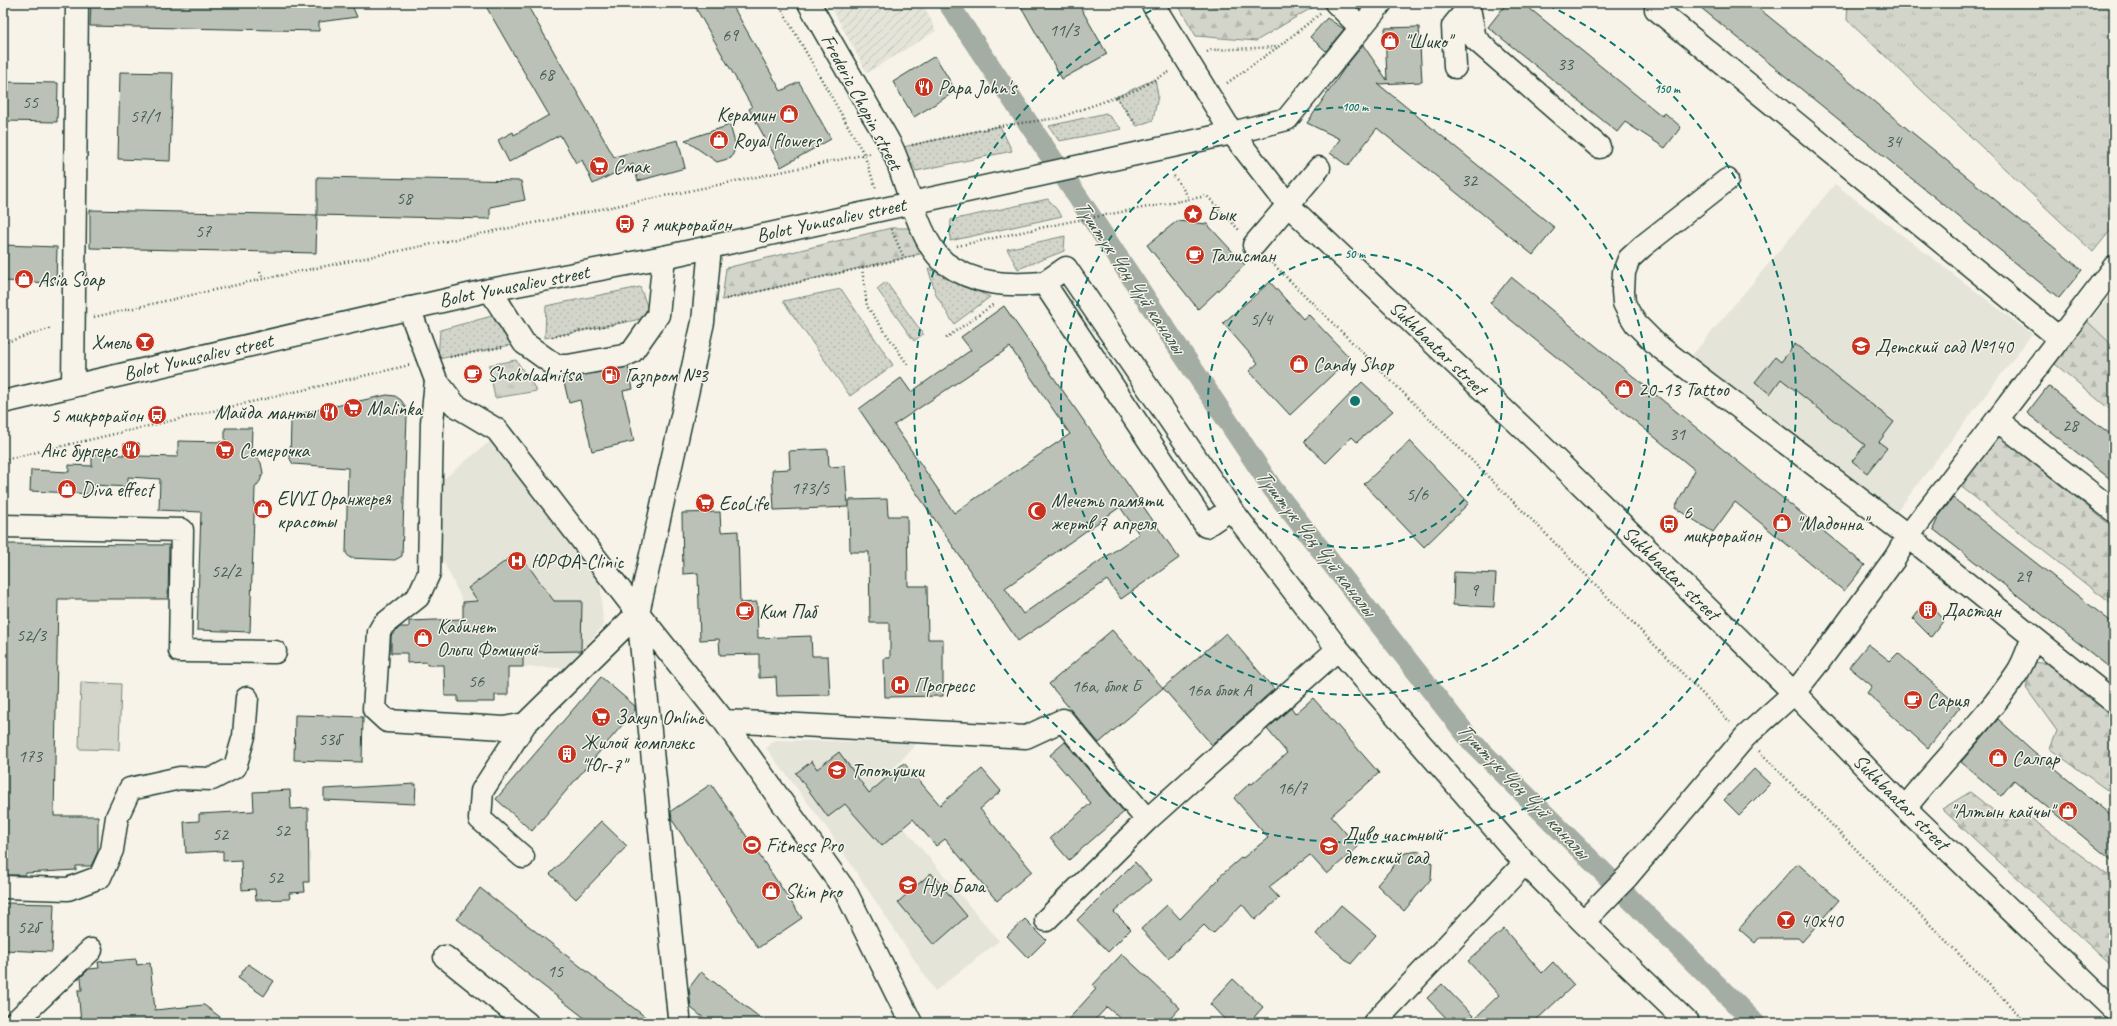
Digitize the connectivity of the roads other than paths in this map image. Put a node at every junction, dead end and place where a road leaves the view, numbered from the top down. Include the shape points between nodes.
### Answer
1 (77, 3) edge
2 (809, 3) edge
3 (1152, 3) edge
4 (1380, 3) edge
5 (1657, 3) edge
6 (1468, 5) edge
7 (1328, 8) edge
8 (1360, 27) junction
9 (1455, 66) dead end
10 (1232, 133) junction
11 (1599, 147) dead end
12 (1319, 168) dead end
13 (1727, 180) dead end
14 (911, 202) junction
15 (1288, 205) junction
16 (1254, 245) road end
17 (710, 247) junction
18 (664, 257) junction
19 (2114, 267) edge
20 (1044, 283) junction
21 (490, 290) junction
22 (409, 308) junction
23 (2059, 338) junction
24 (433, 371) junction
25 (73, 385) junction
26 (3, 402) edge
27 (1998, 420) junction
28 (1230, 509) junction
29 (2114, 511) edge
30 (3, 526) edge
31 (1908, 536) junction
32 (638, 614) junction
33 (2033, 637) junction
34 (1338, 649) junction
35 (275, 652) dead end
36 (1794, 693) junction
37 (247, 698) dead end
38 (2114, 702) edge
39 (724, 722) junction
40 (525, 724) junction
41 (1905, 808) junction
42 (1147, 820) junction
43 (523, 857) dead end
44 (1525, 863) junction
45 (3, 887) edge
46 (1046, 920) dead end
47 (1583, 922) junction
48 (91, 950) dead end
49 (445, 957) dead end
50 (2114, 1010) edge
51 (679, 1018) dead end
52 (14, 1023) edge
53 (527, 1023) edge
54 (911, 1023) edge
55 (1374, 1023) edge
56 (1688, 1023) edge

1 - 25 main road
2 - 14 main road, Frederic Chopin street via 892,149
3 - 10 main road, Sukhbaatar street
4 - 8 main road
5 - 23 main road via 1656,9
6 - 9 main road via 1453,26
6 - 11 main road via 1475,39
7 - 8 main road
8 - 10 main road via 1287,119
10 - 14 main road, Bolot Yunusaliev street
10 - 15 main road, Sukhbaatar street
12 - 15 main road
13 - 31 main road via 1629,259 1624,272 1623,291 1624,303 1629,313 1657,345
14 - 17 main road, Bolot Yunusaliev street
14 - 20 main road, Frederic Chopin street via 934,251 945,263 975,279 989,282 1021,285
15 - 16 main road
15 - 36 main road, Sukhbaatar street via 1543,447
17 - 18 main road, Bolot Yunusaliev street
17 - 32 main road via 703,322
18 - 21 main road, Bolot Yunusaliev street
18 - 21 main road via 658,315 632,352 623,356 556,366 524,343
19 - 23 main road
20 - 28 main road via 1066,268
20 - 28 main road via 1206,526
21 - 22 main road, Bolot Yunusaliev street
22 - 24 main road
22 - 25 main road, Bolot Yunusaliev street
23 - 27 main road
24 - 32 main road via 455,405 497,430
24 - 40 main road via 428,573 418,597 383,625 379,632 374,709 387,721 504,728
25 - 26 main road, Bolot Yunusaliev street
27 - 29 main road
27 - 31 main road
28 - 34 main road
30 - 35 main road via 182,530 180,651
31 - 33 main road
31 - 36 main road via 1895,558
32 - 39 main road
32 - 40 main road
32 - 51 main road
33 - 38 main road
33 - 41 main road via 2018,672 1974,729
34 - 42 main road
34 - 44 main road
36 - 41 main road, Sukhbaatar street
36 - 47 main road via 1745,737 1627,877
37 - 45 main road via 244,736 235,767 212,779 180,778 130,789 117,817 112,850 100,877 68,889
39 - 42 main road via 1026,737 1063,720
39 - 54 main road via 846,892
40 - 43 main road via 482,792 480,819
41 - 50 main road, Sukhbaatar street
42 - 46 main road
44 - 47 main road
44 - 55 main road
47 - 56 main road
48 - 52 main road
49 - 53 main road

